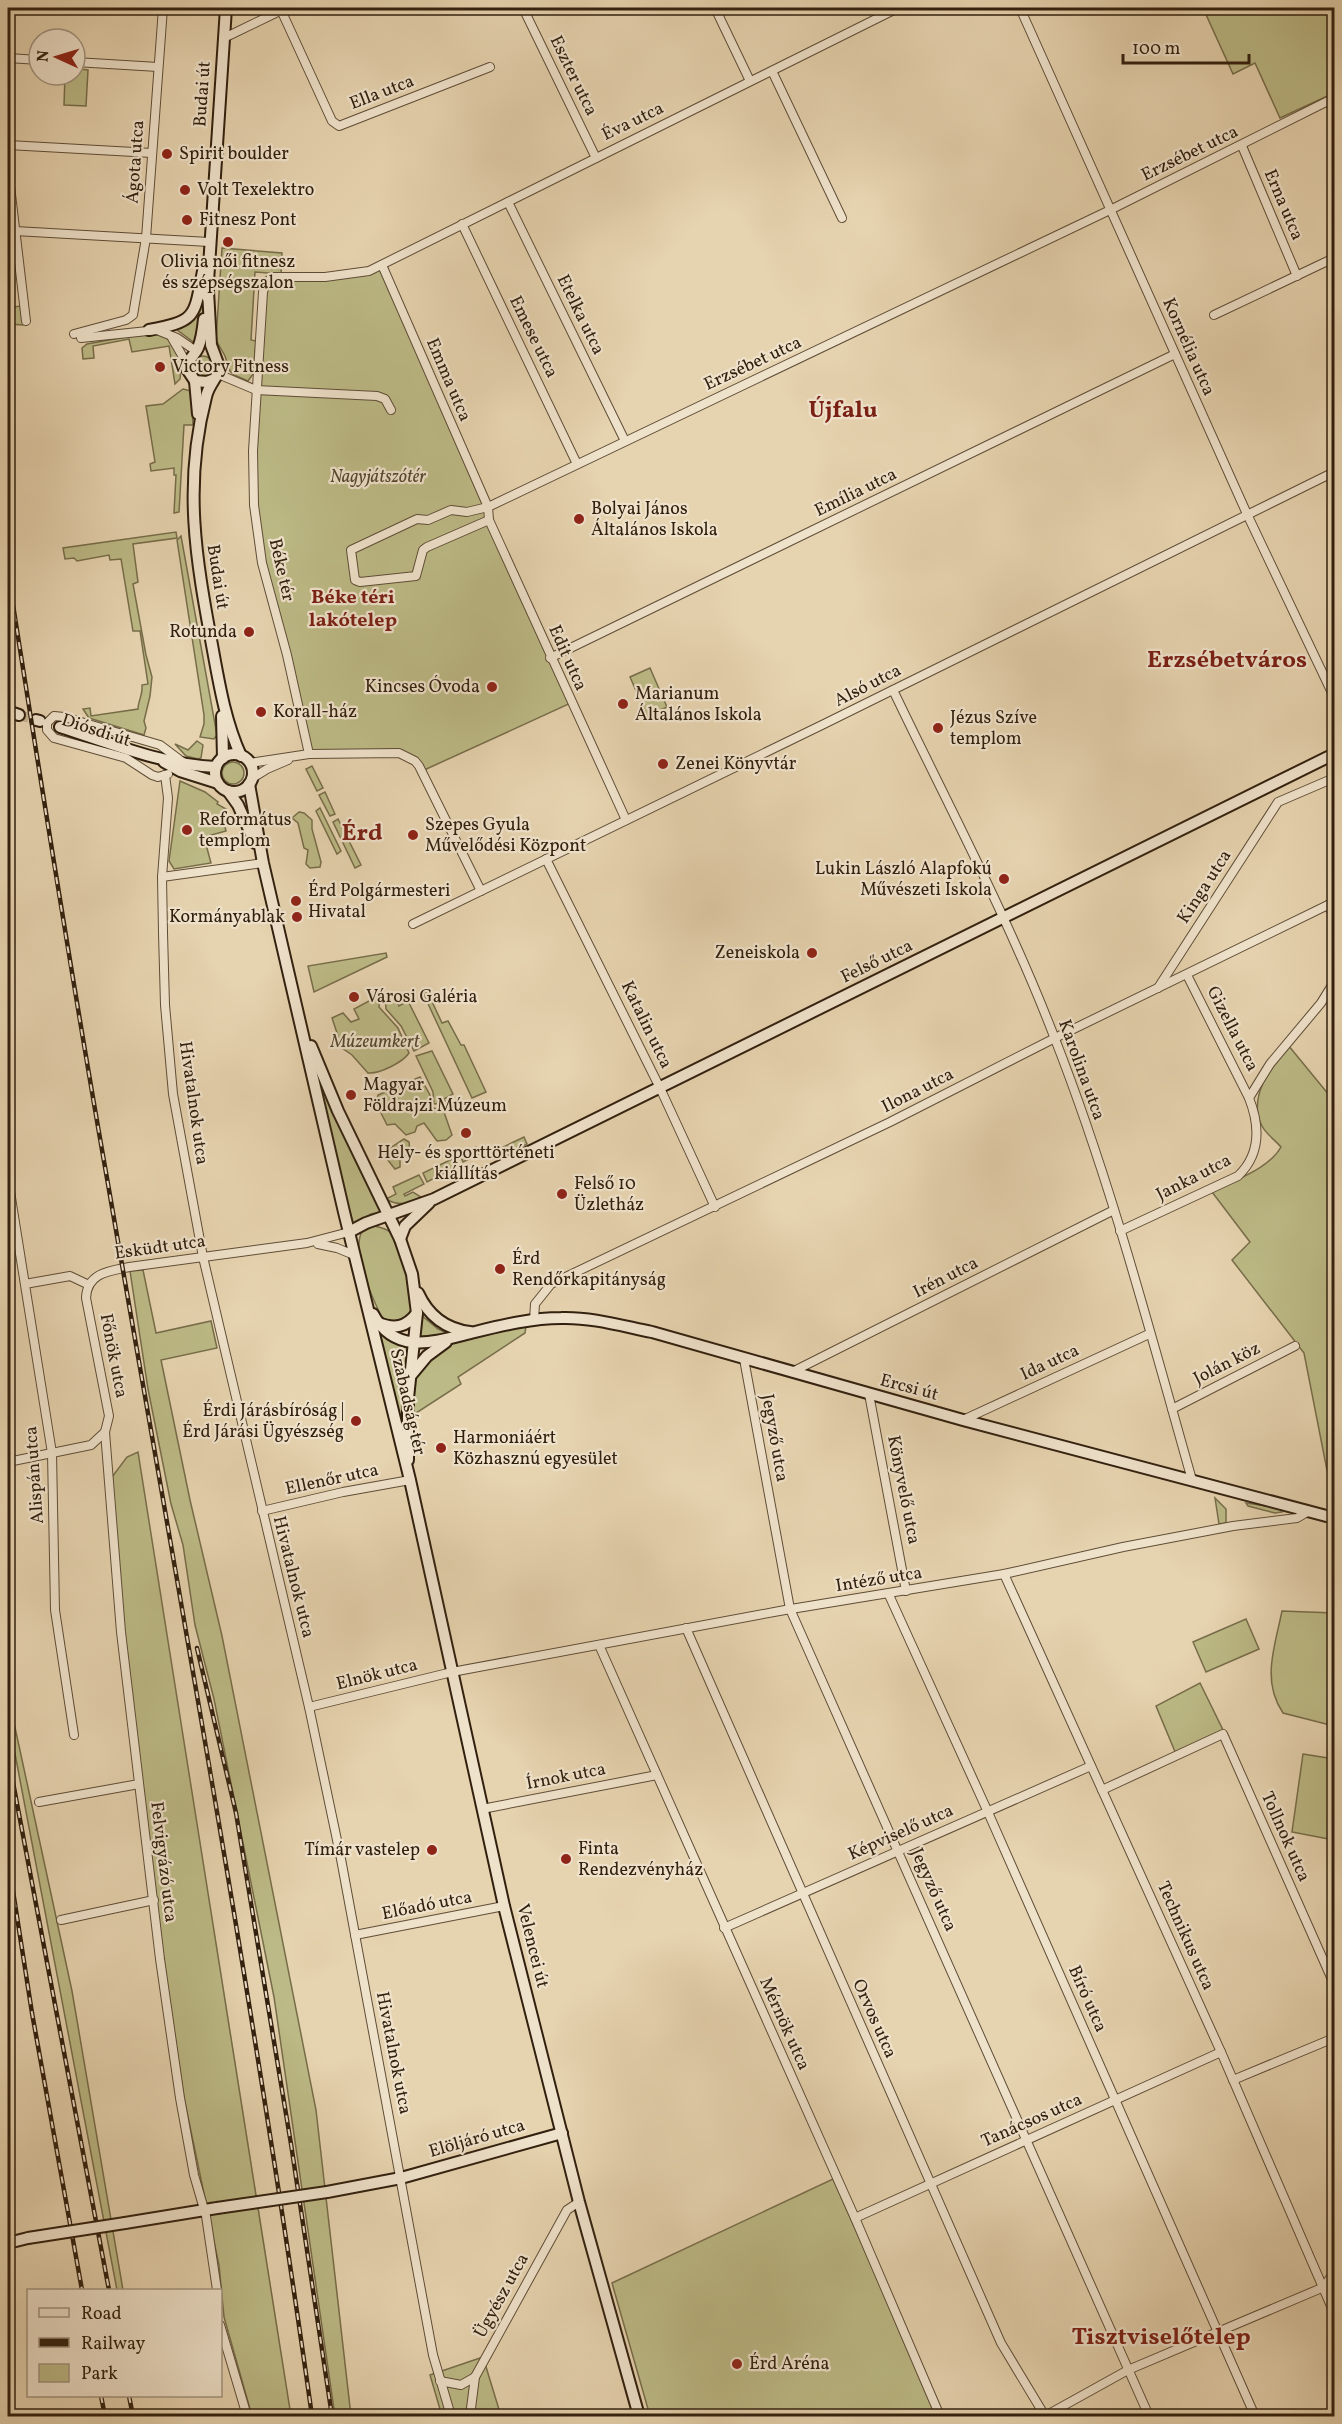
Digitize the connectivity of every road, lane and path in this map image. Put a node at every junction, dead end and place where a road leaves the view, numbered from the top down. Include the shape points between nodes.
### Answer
1 (163, 8) edge
2 (226, 8) edge
3 (524, 8) edge
4 (715, 8) edge
5 (898, 8) edge
6 (1020, 8) edge
7 (284, 9) edge
8 (224, 38) junction
9 (8, 58) edge
10 (27, 59) edge
11 (87, 63) edge
12 (158, 67) junction
13 (490, 67) dead end
14 (772, 71) junction
15 (750, 81) junction
16 (1335, 98) edge
17 (8, 145) edge
18 (1242, 146) junction
19 (152, 153) junction
20 (596, 158) junction
21 (8, 169) edge
22 (508, 202) junction
23 (1110, 210) junction
24 (842, 218) dead end
25 (462, 224) junction
26 (15, 231) junction
27 (146, 238) junction
28 (209, 242) junction
29 (1335, 258) edge
30 (382, 265) junction
31 (1297, 276) junction
32 (208, 291) junction
33 (1214, 315) dead end
34 (26, 321) dead end
35 (149, 330) junction
36 (169, 334) junction
37 (196, 351) junction
38 (1175, 354) junction
39 (215, 355) junction
40 (187, 364) junction
41 (215, 377) junction
42 (195, 381) junction
43 (256, 390) junction
44 (391, 410) dead end
45 (199, 430) junction
46 (625, 441) junction
47 (578, 464) junction
48 (1335, 472) edge
49 (488, 507) junction
50 (1247, 514) junction
51 (489, 520) junction
52 (550, 658) junction
53 (892, 690) junction
54 (221, 692) junction
55 (1335, 697) edge
56 (60, 727) dead end
57 (309, 754) junction
58 (1335, 754) edge
59 (295, 757) junction
60 (245, 759) junction
61 (219, 762) junction
62 (182, 767) junction
63 (165, 775) junction
64 (1335, 778) edge
65 (250, 781) junction
66 (218, 783) junction
67 (228, 790) junction
68 (626, 820) junction
69 (546, 859) junction
70 (263, 863) junction
71 (162, 877) junction
72 (481, 891) junction
73 (1331, 903) edge
74 (1335, 916) edge
75 (1003, 918) junction
76 (413, 924) dead end
77 (1187, 975) junction
78 (1335, 982) edge
79 (1157, 989) junction
80 (298, 1012) junction
81 (1055, 1038) junction
82 (660, 1088) junction
83 (1249, 1098) junction
84 (8, 1179) edge
85 (434, 1199) junction
86 (715, 1207) junction
87 (1114, 1210) junction
88 (389, 1215) junction
89 (1120, 1231) junction
90 (349, 1232) junction
91 (400, 1239) junction
92 (307, 1243) junction
93 (354, 1255) junction
94 (203, 1257) junction
95 (25, 1284) junction
96 (89, 1284) junction
97 (415, 1288) junction
98 (366, 1300) junction
99 (417, 1313) junction
100 (534, 1320) junction
101 (378, 1322) junction
102 (473, 1332) junction
103 (1149, 1334) junction
104 (450, 1339) junction
105 (415, 1342) junction
106 (1295, 1346) dead end
107 (744, 1359) junction
108 (792, 1372) junction
109 (410, 1377) junction
110 (869, 1394) junction
111 (1172, 1409) junction
112 (963, 1420) junction
113 (105, 1432) junction
114 (52, 1453) junction
115 (8, 1462) edge
116 (410, 1480) junction
117 (1192, 1480) junction
118 (262, 1511) junction
119 (1309, 1511) junction
120 (1334, 1517) edge
121 (1004, 1574) junction
122 (906, 1591) junction
123 (889, 1595) junction
124 (790, 1609) junction
125 (686, 1628) junction
126 (599, 1645) junction
127 (452, 1672) junction
128 (309, 1707) junction
129 (74, 1735) dead end
130 (1091, 1766) junction
131 (657, 1775) junction
132 (139, 1784) junction
133 (1102, 1790) junction
134 (39, 1802) dead end
135 (482, 1809) junction
136 (987, 1810) junction
137 (899, 1851) junction
138 (801, 1893) junction
139 (154, 1900) junction
140 (504, 1906) junction
141 (61, 1920) dead end
142 (724, 1928) junction
143 (355, 1935) junction
144 (1335, 1984) edge
145 (1335, 2038) edge
146 (1221, 2052) junction
147 (1233, 2080) junction
148 (1115, 2100) junction
149 (562, 2133) junction
150 (1027, 2140) junction
151 (401, 2178) junction
152 (931, 2184) junction
153 (579, 2202) junction
154 (205, 2210) junction
155 (855, 2218) junction
156 (8, 2243) edge
157 (1335, 2272) edge
158 (1324, 2287) junction
159 (218, 2289) edge
160 (1335, 2313) edge
161 (222, 2332) edge
162 (1217, 2333) junction
163 (1128, 2370) junction
164 (475, 2377) junction
165 (440, 2381) junction
166 (247, 2416) edge
167 (451, 2416) edge
168 (470, 2416) edge
169 (639, 2416) edge
170 (940, 2416) edge
171 (1045, 2416) edge
172 (1149, 2416) edge
173 (1255, 2416) edge

1 - 12 street, Ágota utca
2 - 8 main road, Budai út
3 - 20 street, Eszter utca
4 - 15 street
5 - 14 street, Éva utca
6 - 23 street, Kornélia utca
7 - 8 street
7 - 13 street, Ella utca via 332,121 339,126
8 - 28 main road, Budai út
9 - 10 street
11 - 12 street
12 - 19 street, Ágota utca
14 - 15 street, Éva utca
14 - 24 street
15 - 20 street, Éva utca
16 - 18 street, Erzsébet utca
17 - 19 street
18 - 23 street, Erzsébet utca
18 - 31 street, Erna utca
19 - 27 street, Ágota utca
20 - 22 street, Éva utca
21 - 26 street
22 - 25 street, Éva utca
22 - 46 street, Etelka utca
23 - 38 street, Kornélia utca
23 - 46 street, Erzsébet utca
25 - 30 street, Éva utca
25 - 47 street, Emese utca
26 - 27 street
26 - 34 street
27 - 28 street
27 - 35 street, Ágota utca via 130,318 77,336
28 - 32 main road, Budai út
28 - 35 main road via 196,307 190,317 178,324
29 - 31 street
30 - 43 street, Béke tér via 343,276 274,277 266,282 262,292
30 - 49 street, Emma utca
31 - 33 street
32 - 37 main road, Budai út
32 - 39 main road, Budai út
35 - 36 street
36 - 37 street
36 - 40 street
37 - 39 main road via 206,350
37 - 40 main road, Budai út
38 - 50 street, Kornélia utca
38 - 52 street, Emília utca
39 - 41 main road, Budai út via 219,364
40 - 42 main road, Budai út
41 - 42 main road via 207,382
41 - 43 street
41 - 45 main road, Budai út
42 - 45 main road, Budai út
43 - 44 street via 377,396 386,399
43 - 57 street, Béke tér via 253,477 257,531
45 - 54 main road, Budai út via 193,523
46 - 47 street, Erzsébet utca
47 - 49 street, Erzsébet utca
48 - 50 street, Alsó utca
49 - 51 street, Edit utca
49 - 51 street, Erzsébet utca via 473,512 452,510 428,520 417,519 351,550 355,580 416,576 423,550
50 - 53 street, Alsó utca
50 - 55 street, Kornélia utca
51 - 52 street, Edit utca
52 - 68 street, Edit utca
53 - 68 street, Alsó utca
53 - 75 street, Karolina utca
54 - 60 main road, Budai út via 232,735
54 - 61 main road, Budai út
56 - 62 main road, Diósdi út
57 - 59 street
57 - 72 street via 399,753 415,761
58 - 75 main road, Felső utca
59 - 60 street
59 - 65 street
60 - 61 main road via 235,754
60 - 65 main road via 252,768
61 - 62 main road, Diósdi út
61 - 66 main road
62 - 63 street, Diósdi út
62 - 63 street, Diósdi út via 160,745 64,717 54,716 47,723 46,730 54,738 126,758 152,775
62 - 66 main road, Diósdi út
63 - 71 street, Hivatalnok utca via 168,798
64 - 79 street, Kinga utca via 1278,802
65 - 67 main road via 240,791
65 - 70 main road
66 - 67 main road
67 - 70 main road
68 - 69 street, Alsó utca
69 - 72 street, Alsó utca
69 - 82 street, Katalin utca
70 - 71 street
70 - 80 main road
71 - 94 street, Hivatalnok utca via 165,1005 173,1094
72 - 76 street, Alsó utca
73 - 74 street
73 - 77 street, Ilona utca
75 - 81 street, Karolina utca
75 - 82 main road, Felső utca
77 - 79 street, Ilona utca
77 - 83 street, Gizella utca
78 - 83 street via 1270,1064
79 - 81 street, Ilona utca
80 - 88 main road, Szabadság tér via 338,1111
80 - 90 main road, Szabadság tér
81 - 86 street, Ilona utca
81 - 87 street, Karolina utca
82 - 85 main road, Felső utca
82 - 86 street, Katalin utca
83 - 89 street, Janka utca via 1258,1128 1248,1167 1238,1176
84 - 95 street, Alispán utca
85 - 88 main road, Felső utca
85 - 91 main road, Felső utca via 409,1221
86 - 100 street, Ilona utca via 550,1284 535,1304
87 - 89 street, Karolina utca
87 - 108 street, Irén utca
88 - 90 main road
88 - 91 main road, Szabadság tér
89 - 103 street, Karolina utca
90 - 92 street, Esküdt utca
90 - 93 main road, Szabadság tér
91 - 97 main road, Szabadság tér
92 - 93 street, Esküdt utca
92 - 94 street, Esküdt utca
93 - 98 main road, Szabadság tér
94 - 96 street, Esküdt utca via 106,1271
94 - 118 street, Hivatalnok utca
95 - 96 street via 70,1276
95 - 114 street, Alispán utca
96 - 113 street, Főnök utca via 86,1298 109,1416
97 - 99 main road, Szabadság tér
97 - 102 main road, Szabadság tér via 428,1311 439,1321 457,1330
98 - 101 main road, Szabadság tér
98 - 116 main road, Szabadság tér
99 - 101 main road, Szabadság tér via 400,1327
99 - 105 main road, Szabadság tér
100 - 102 main road, Ercsi út
100 - 107 main road, Ercsi út via 573,1318 608,1323
101 - 105 main road, Szabadság tér via 389,1335
102 - 104 main road, Szabadság tér
103 - 111 street, Karolina utca
103 - 112 street, Ida utca
104 - 105 main road, Szabadság tér
104 - 109 main road, Szabadság tér via 427,1356
105 - 109 main road, Szabadság tér
106 - 111 street, Jolán köz
107 - 108 main road, Ercsi út
107 - 124 street, Jegyző utca
108 - 110 main road, Ercsi út
109 - 116 main road, Szabadság tér
110 - 112 main road, Ercsi út
110 - 122 street, Könyvelő utca
111 - 117 street, Karolina utca
112 - 117 main road, Ercsi út
113 - 114 street via 91,1444
113 - 132 street, Felvigyázó utca via 121,1632
114 - 115 street
114 - 129 street, Alispán utca via 55,1610
116 - 118 street, Ellenőr utca
116 - 127 main road, Velencei út
117 - 119 main road, Ercsi út
118 - 128 street, Hivatalnok utca
119 - 120 main road, Ercsi út
119 - 121 street, Intéző utca via 1291,1519 1123,1547
121 - 122 street, Intéző utca
121 - 130 street, Technikus utca
122 - 123 street, Intéző utca
123 - 124 street, Intéző utca
123 - 136 street, Bíró utca
124 - 125 street, Intéző utca
124 - 137 street, Jegyző utca
125 - 126 street, Intéző utca
125 - 138 street, Orvos utca
126 - 127 street, Intéző utca
126 - 131 street, Mérnök utca
127 - 128 street, Elnök utca
127 - 135 main road, Velencei út
128 - 143 street, Hivatalnok utca
130 - 133 street, Technikus utca
130 - 136 street, Képviselő utca
131 - 135 street, Írnok utca
131 - 142 street, Mérnök utca
132 - 134 street
132 - 139 street, Felvigyázó utca
133 - 144 street, Tollnok utca via 1222,1734
133 - 146 street, Technikus utca
135 - 140 main road, Velencei út
136 - 137 street, Képviselő utca
136 - 148 street, Bíró utca
137 - 138 street, Képviselő utca
137 - 150 street, Jegyző utca
138 - 142 street, Képviselő utca
138 - 152 street, Orvos utca
139 - 141 street
139 - 154 street, Felvigyázó utca via 180,2098 194,2175
140 - 143 street, Előadó utca
140 - 149 main road, Velencei út
142 - 155 street, Mérnök utca
143 - 151 street, Hivatalnok utca
145 - 147 street
146 - 147 street, Technikus utca
146 - 148 street, Tanácsos utca
147 - 158 street, Technikus utca
148 - 150 street, Tanácsos utca
148 - 162 street, Bíró utca
149 - 151 main road, Elöljáró utca
149 - 153 main road, Velencei út
150 - 152 street, Tanácsos utca
150 - 163 street, Jegyző utca
151 - 154 main road, Elöljáró utca, bridge
151 - 165 street, Hivatalnok utca
152 - 155 street, Tanácsos utca
152 - 171 street, Orvos utca via 1001,2343
153 - 164 street, Ügyész utca via 567,2210
153 - 169 main road, Velencei út
154 - 156 main road, Elöljáró utca, bridge
154 - 159 street, Felvigyázó utca
155 - 170 street, Mérnök utca
157 - 158 street
158 - 160 street, Technikus utca
158 - 162 street
161 - 166 street
162 - 163 street
162 - 173 street, Bíró utca
163 - 171 street
163 - 172 street, Jegyző utca
164 - 165 street via 461,2385
164 - 168 street
165 - 167 street, Hivatalnok utca

